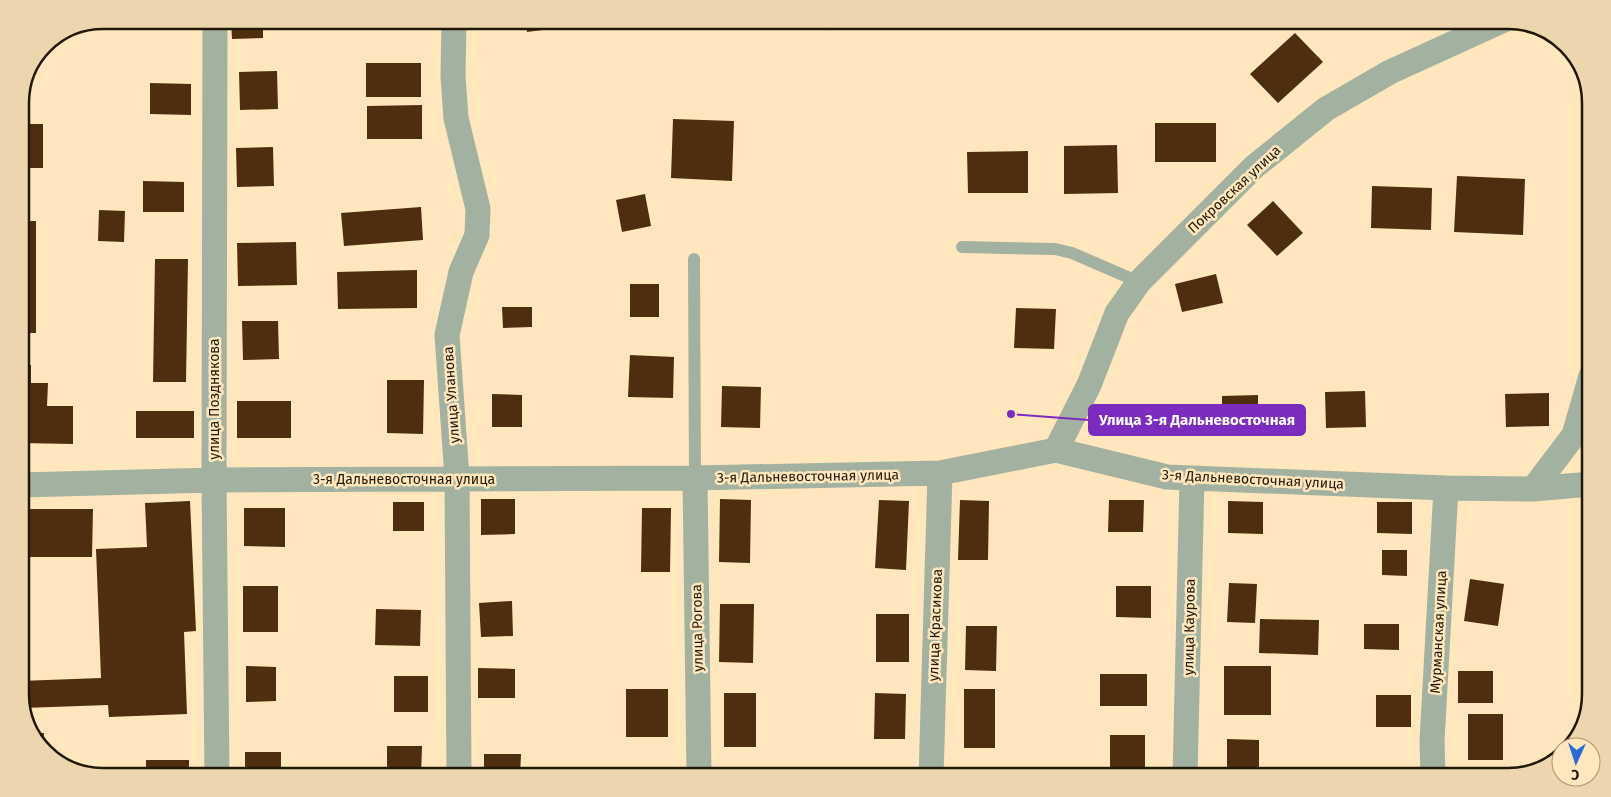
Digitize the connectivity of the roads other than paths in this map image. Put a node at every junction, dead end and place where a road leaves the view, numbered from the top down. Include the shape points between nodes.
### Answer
1 (215, 29) edge
2 (454, 29) edge
3 (1484, 29) edge
4 (962, 247) dead end
5 (694, 259) dead end
6 (1139, 282) junction
7 (1582, 407) edge
8 (1056, 450) junction
9 (940, 473) junction
10 (457, 478) junction
11 (695, 478) junction
12 (1192, 478) junction
13 (214, 480) junction
14 (29, 485) edge
15 (1582, 485) edge
16 (1446, 488) junction
17 (1533, 489) junction
18 (217, 768) edge
19 (459, 768) edge
20 (699, 768) edge
21 (931, 768) edge
22 (1185, 768) edge
23 (1433, 768) edge

1 - 13 street, улица Позднякова
2 - 10 street, улица Уланова via 456,118 478,209 477,235 461,272 446,335
3 - 6 street, Покровская улица via 1390,72 1326,109 1254,167
4 - 6 lane via 1055,249
5 - 11 lane
6 - 8 street, Покровская улица via 1117,313 1089,385
7 - 17 street via 1574,434
8 - 9 street, 3-я Дальневосточная улица
8 - 12 street, 3-я Дальневосточная улица via 1167,477
9 - 11 street, 3-я Дальневосточная улица
9 - 21 street, улица Красикова
10 - 11 street, 3-я Дальневосточная улица
10 - 13 street, 3-я Дальневосточная улица
10 - 19 street, улица Уланова
11 - 20 street, улица Рогова
12 - 16 street, 3-я Дальневосточная улица
12 - 22 street, улица Каурова
13 - 14 street, 3-я Дальневосточная улица
13 - 18 street, улица Позднякова
15 - 17 street, 3-я Дальневосточная улица
16 - 17 street, 3-я Дальневосточная улица
16 - 23 street, Мурманская улица

